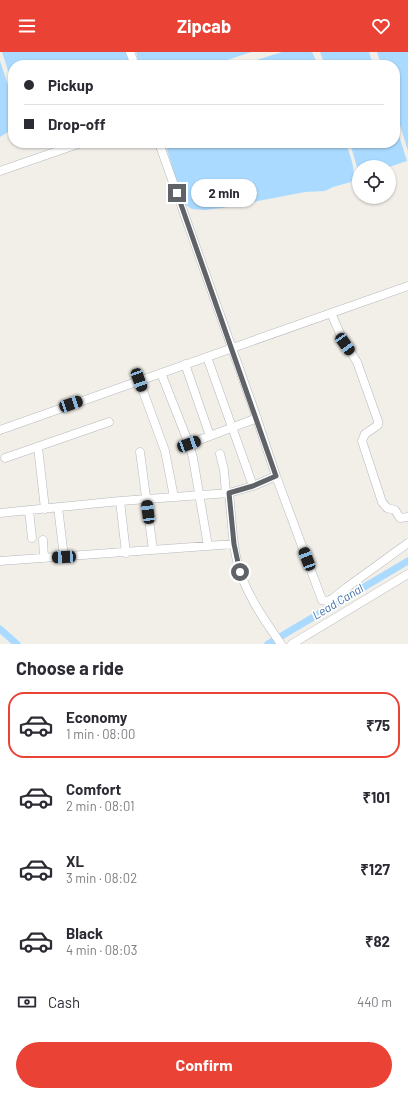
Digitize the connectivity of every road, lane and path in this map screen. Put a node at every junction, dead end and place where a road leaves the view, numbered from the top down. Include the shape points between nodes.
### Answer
1 (67, 148) edge
2 (161, 148) edge
3 (0, 171) edge
4 (408, 286) edge
5 (331, 313) junction
6 (231, 348) junction
7 (207, 357) junction
8 (185, 364) junction
9 (161, 373) junction
10 (139, 380) junction
11 (257, 418) junction
12 (109, 422) dead end
13 (232, 427) junction
14 (0, 430) edge
15 (210, 436) junction
16 (189, 444) junction
17 (38, 447) junction
18 (140, 452) dead end
19 (220, 454) dead end
20 (5, 458) dead end
21 (276, 476) junction
22 (253, 486) junction
23 (228, 493) junction
24 (199, 495) junction
25 (174, 497) junction
26 (147, 499) junction
27 (120, 501) junction
28 (58, 507) junction
29 (45, 509) junction
30 (29, 510) junction
31 (0, 513) edge
32 (408, 517) edge
33 (32, 538) dead end
34 (43, 540) dead end
35 (408, 543) edge
36 (234, 544) junction
37 (208, 546) junction
38 (153, 550) junction
39 (126, 553) junction
40 (64, 557) junction
41 (44, 558) junction
42 (0, 561) edge
43 (407, 577) edge
44 (281, 644) edge
45 (292, 644) edge

1 - 3 street
2 - 6 street
4 - 5 street
5 - 6 street
5 - 32 street via 358,366 378,421 378,425 365,434 362,441 382,502 387,508 396,510 400,518
6 - 7 street
6 - 11 street
7 - 8 street
7 - 13 street
8 - 9 street
8 - 15 street
9 - 10 street
9 - 16 street
10 - 14 street
10 - 25 street via 165,451
11 - 13 street
11 - 21 street
12 - 17 street
13 - 15 street
13 - 22 street
15 - 16 street
16 - 24 street
17 - 20 street
17 - 29 street
18 - 26 street
19 - 23 street
21 - 22 street
21 - 35 street via 322,600 332,599
22 - 23 street
23 - 24 street
23 - 36 street
24 - 25 street
24 - 37 street
25 - 26 street
26 - 27 street
26 - 38 street
27 - 28 street
27 - 39 street
28 - 29 street
28 - 40 street
29 - 30 street
30 - 31 street
30 - 33 street
34 - 41 street
36 - 37 street
36 - 44 street via 245,584
37 - 38 street
38 - 39 street
39 - 40 street
40 - 41 street
41 - 42 street
43 - 45 street

